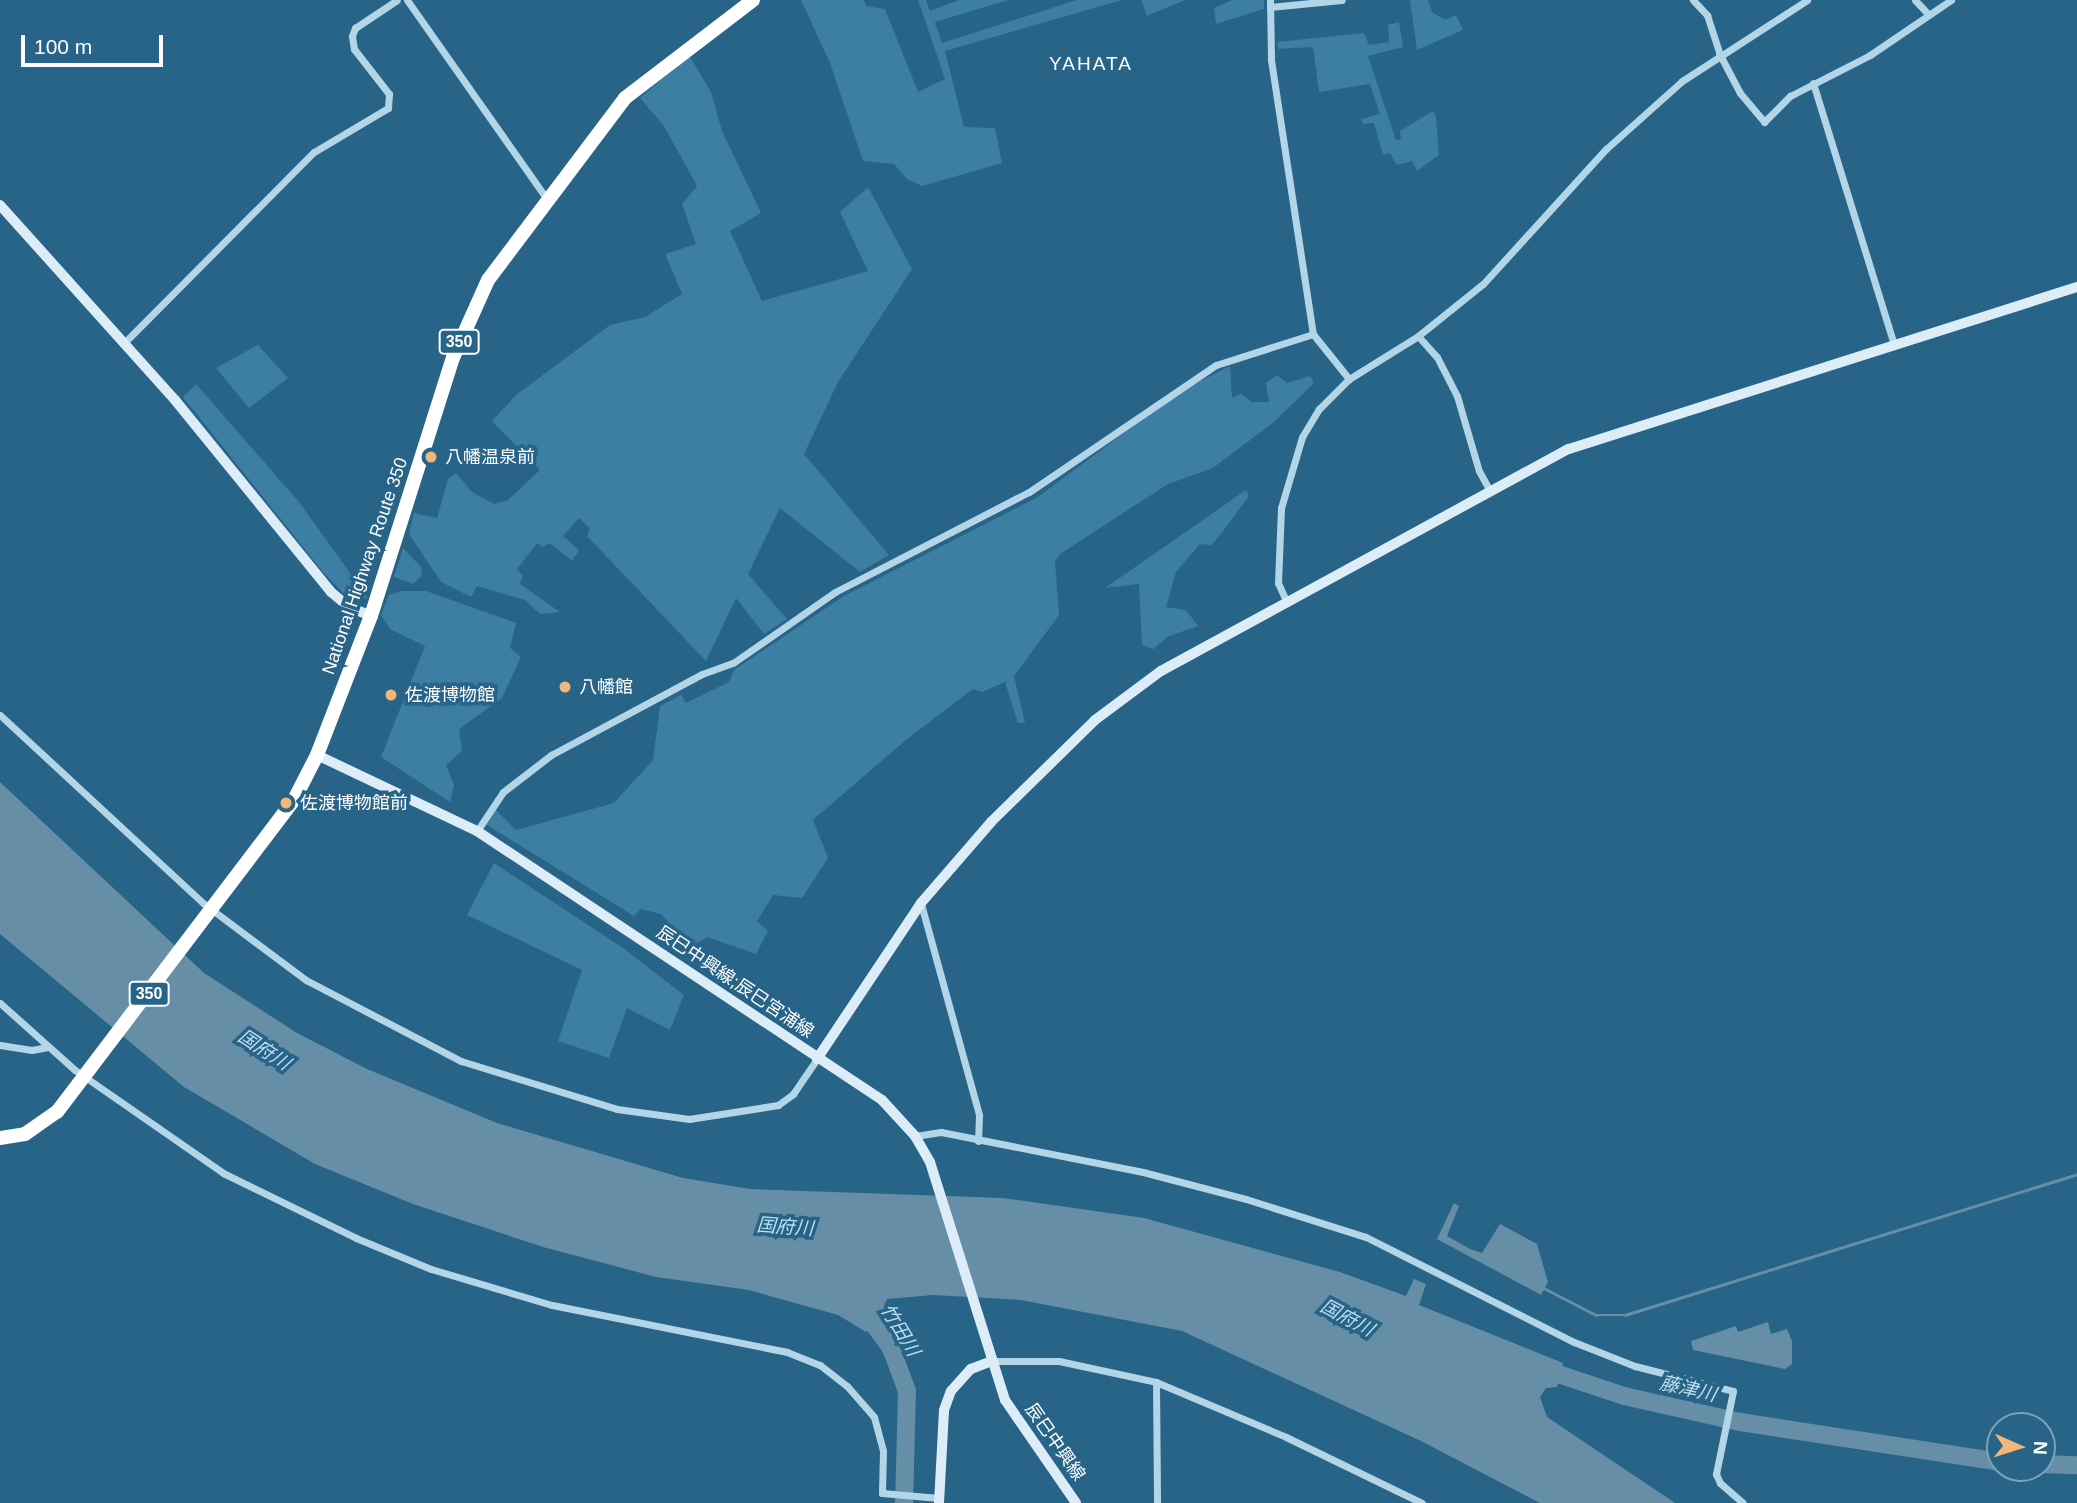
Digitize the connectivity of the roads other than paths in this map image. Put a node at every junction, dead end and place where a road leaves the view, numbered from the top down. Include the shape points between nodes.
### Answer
1 (397, 0) edge
2 (407, 0) edge
3 (753, 0) edge
4 (1342, 0) edge
5 (1693, 0) edge
6 (1807, 0) edge
7 (1915, 0) edge
8 (1951, 0) edge
9 (1270, 4) edge
10 (1928, 14) junction
11 (1719, 53) junction
12 (1813, 83) junction
13 (547, 198) junction
14 (0, 205) edge
15 (2077, 287) edge
16 (1313, 334) junction
17 (1418, 336) junction
18 (124, 343) junction
19 (1894, 344) junction
20 (1349, 379) junction
21 (1490, 491) junction
22 (1287, 603) junction
23 (371, 616) junction
24 (0, 715) edge
25 (317, 755) junction
26 (477, 831) junction
27 (920, 903) junction
28 (211, 914) junction
29 (0, 1003) edge
30 (0, 1045) edge
31 (48, 1047) junction
32 (817, 1059) junction
33 (88, 1075) junction
34 (0, 1138) edge
35 (918, 1141) junction
36 (978, 1141) junction
37 (992, 1361) junction
38 (1156, 1382) junction
39 (936, 1500) edge
40 (1076, 1503) edge
41 (1157, 1503) edge
42 (1422, 1503) edge
43 (1743, 1503) edge

1 - 18 street via 355,29 352,36 354,49 389,94 388,108 314,152
2 - 13 street
3 - 13 highway, National Highway Route 350 / 350 via 641,82
4 - 9 street
5 - 11 street via 1707,15
6 - 11 street
7 - 10 street
8 - 10 street
9 - 16 street via 1271,60
10 - 12 street via 1870,55
11 - 12 street via 1740,93 1764,122 1790,96
11 - 17 street via 1606,149 1483,284
12 - 19 street
13 - 23 highway, National Highway Route 350 / 350 via 488,280 466,323
14 - 18 street
15 - 19 street
16 - 20 street
16 - 26 street via 1216,365 1029,492 835,592 733,663 702,674 551,755 502,792
17 - 20 street
17 - 21 street via 1437,357 1457,396 1479,471
18 - 23 street via 331,592 349,607
19 - 21 street via 1596,438
20 - 22 street via 1311,420 1286,489 1278,583
21 - 22 street
22 - 27 street via 1161,671 1095,720 992,821
23 - 25 highway, National Highway Route 350 / 350
24 - 28 street
25 - 26 street, 辰巳中興線;辰巳宮浦線
25 - 28 highway, National Highway Route 350 / 350 via 282,820
26 - 32 street, 辰巳中興線;辰巳宮浦線
27 - 32 street
27 - 36 street via 979,1115
28 - 32 street via 306,980 433,1048 555,1093 617,1109 689,1119 757,1111 793,1094
28 - 33 highway, National Highway Route 350 / 350
29 - 31 street
30 - 31 street via 32,1050
31 - 33 street
32 - 35 street, 辰巳中興線;辰巳宮浦線 via 882,1100
33 - 34 highway, National Highway Route 350 / 350 via 44,1124
33 - 39 street via 223,1173 431,1269 552,1305 787,1352 820,1365 847,1386 874,1417 883,1451 882,1493
35 - 36 street via 941,1132
35 - 37 street, 辰巳中興線;辰巳宮浦線 via 943,1194
36 - 43 street via 1143,1172 1366,1237 1574,1342 1635,1366 1733,1391 1716,1474
37 - 38 street via 1059,1361
37 - 39 street via 971,1369 951,1391 944,1410
37 - 40 street, 辰巳中興線 via 1021,1430
38 - 41 street
38 - 42 street via 1298,1442

